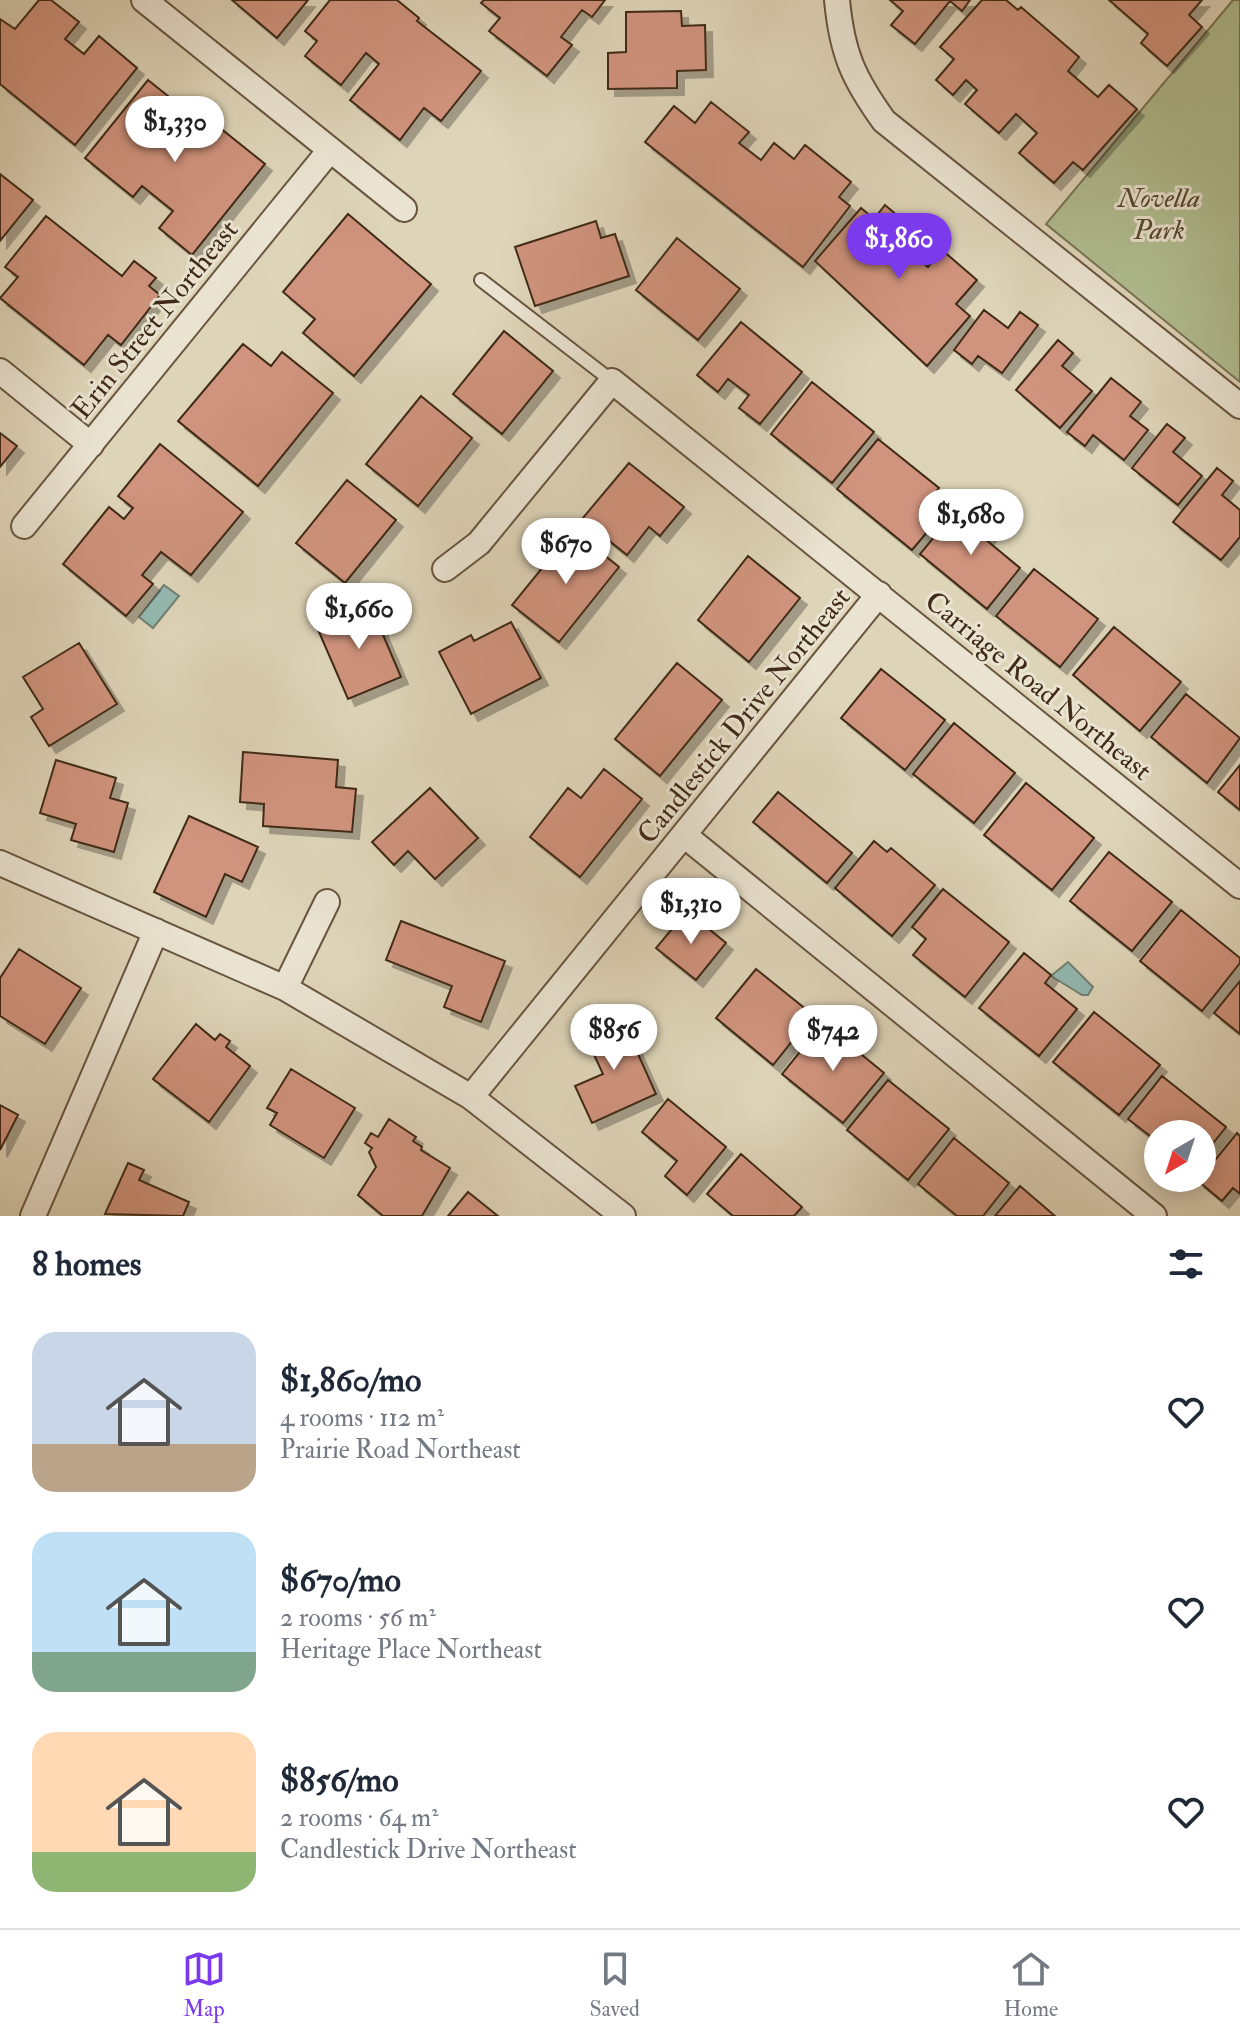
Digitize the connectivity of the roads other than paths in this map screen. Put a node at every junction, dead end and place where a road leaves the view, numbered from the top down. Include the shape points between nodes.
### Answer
1 (144, 0) edge
2 (837, 0) edge
3 (330, 150) junction
4 (404, 209) dead end
5 (481, 280) dead end
6 (0, 371) edge
7 (612, 381) junction
8 (1240, 406) edge
9 (91, 445) junction
10 (24, 526) dead end
11 (445, 569) dead end
12 (879, 594) junction
13 (684, 835) junction
14 (0, 863) edge
15 (1240, 886) edge
16 (327, 902) dead end
17 (156, 931) junction
18 (285, 988) junction
19 (471, 1097) junction
20 (33, 1216) edge
21 (623, 1216) edge
22 (1154, 1216) edge

1 - 3 street
2 - 8 street via 841,39 856,82 884,121
3 - 4 street
3 - 9 street, Erin Street Northeast
5 - 7 lane
6 - 9 street
7 - 11 street via 479,543
7 - 12 street, Carriage Road Northeast
9 - 10 street, Erin Street Northeast
12 - 13 street, Candlestick Drive Northeast
12 - 15 street, Carriage Road Northeast
13 - 19 street, Candlestick Drive Northeast
13 - 22 street
14 - 17 street
16 - 18 street
17 - 18 street
17 - 20 street
18 - 19 street
19 - 21 street

